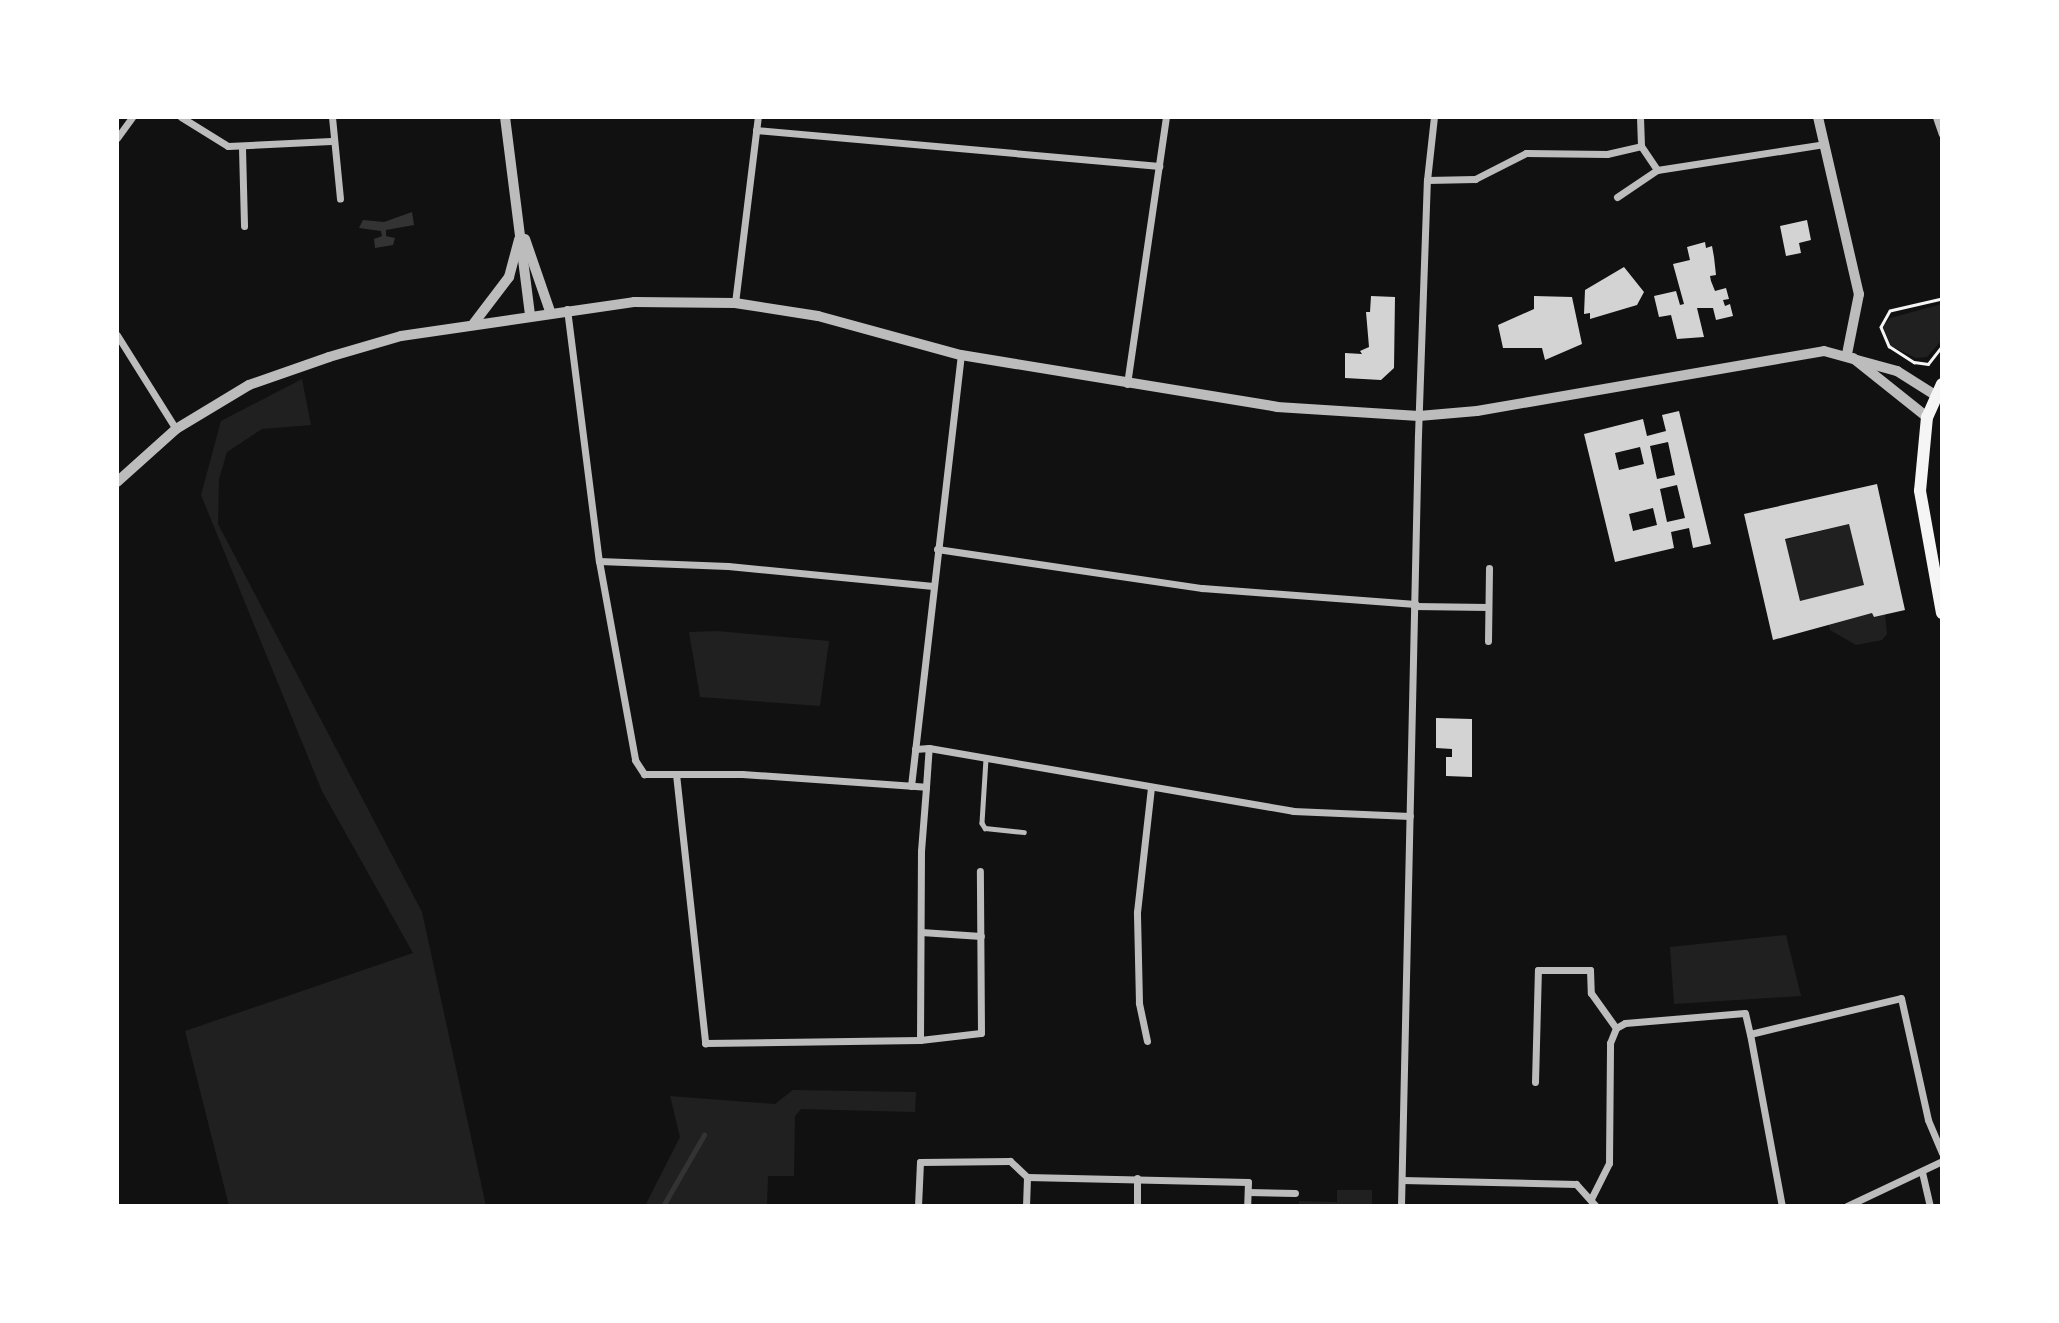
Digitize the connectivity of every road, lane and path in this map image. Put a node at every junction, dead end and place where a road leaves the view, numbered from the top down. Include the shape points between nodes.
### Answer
1 (132, 117) edge
2 (181, 117) edge
3 (332, 117) edge
4 (505, 117) edge
5 (758, 117) edge
6 (1166, 117) edge
7 (1434, 117) edge
8 (1640, 117) edge
9 (1818, 117) edge
10 (1936, 117) edge
11 (756, 130) junction
12 (1942, 134) edge
13 (117, 138) edge
14 (331, 141) junction
15 (1824, 144) junction
16 (1641, 146) junction
17 (242, 148) junction
18 (1159, 166) junction
19 (1657, 170) junction
20 (1427, 180) junction
21 (1617, 197) dead end
22 (340, 199) dead end
23 (244, 226) dead end
24 (521, 229) junction
25 (1942, 299) edge
26 (735, 303) junction
27 (567, 309) junction
28 (550, 311) junction
29 (530, 314) junction
30 (474, 324) junction
31 (117, 335) edge
32 (1942, 346) edge
33 (1847, 354) junction
34 (961, 355) junction
35 (1127, 384) junction
36 (1939, 389) edge
37 (1419, 416) junction
38 (1927, 417) junction
39 (176, 429) junction
40 (117, 482) edge
41 (937, 549) junction
42 (599, 561) junction
43 (1489, 568) dead end
44 (933, 586) junction
45 (1414, 605) junction
46 (1488, 607) junction
47 (1942, 613) edge
48 (1488, 641) dead end
49 (929, 748) junction
50 (915, 749) junction
51 (986, 759) junction
52 (676, 774) junction
53 (911, 786) junction
54 (926, 787) junction
55 (1151, 788) junction
56 (1410, 816) junction
57 (1024, 832) dead end
58 (980, 871) dead end
59 (920, 932) junction
60 (981, 936) junction
61 (1616, 1028) junction
62 (1750, 1034) junction
63 (920, 1040) junction
64 (1147, 1041) dead end
65 (1535, 1082) dead end
66 (1942, 1153) edge
67 (1942, 1161) edge
68 (1922, 1172) junction
69 (1027, 1177) junction
70 (1137, 1178) junction
71 (1402, 1181) junction
72 (1248, 1192) junction
73 (1295, 1194) dead end
74 (1593, 1203) edge
75 (918, 1206) edge
76 (1026, 1206) edge
77 (1137, 1206) edge
78 (1247, 1206) edge
79 (1401, 1206) edge
80 (1782, 1206) edge
81 (1847, 1206) edge
82 (1930, 1206) edge

1 - 13 street
2 - 17 street via 229,146
3 - 14 street
4 - 24 street
5 - 11 street
6 - 18 street
7 - 20 street
8 - 16 street
9 - 15 street
10 - 12 street
11 - 18 street
11 - 26 street
14 - 17 street
14 - 22 street
15 - 19 street
15 - 33 street via 1859,294
16 - 19 street
16 - 20 street via 1607,154 1526,153 1475,179
17 - 23 street
18 - 35 street
19 - 21 street
20 - 37 street
24 - 28 street
24 - 29 street
24 - 30 street via 509,277
25 - 32 path via 1890,311 1881,327 1889,346 1914,362 1928,365
26 - 27 street via 634,302
26 - 34 street via 818,316
27 - 28 street
27 - 42 street
28 - 29 street
29 - 30 street
30 - 39 street via 401,336 249,386
31 - 39 street
33 - 36 street
33 - 37 street via 1801,352 1536,402
33 - 38 street
34 - 35 street
34 - 41 street
35 - 37 street via 1277,407
36 - 38 main road
37 - 45 street
38 - 47 main road via 1920,491
39 - 40 street
41 - 44 street
41 - 45 street via 1202,589
42 - 44 street via 728,566
42 - 52 street via 635,760 644,774
43 - 46 street
44 - 50 street
45 - 46 street
45 - 56 street
46 - 48 street
49 - 50 street
49 - 51 street
49 - 54 street
50 - 53 street
51 - 55 street
51 - 57 lane via 982,823 985,828
52 - 53 street
52 - 63 street via 705,1043
53 - 54 street
54 - 59 street
55 - 56 street via 1293,811
55 - 64 street via 1137,912 1139,1003
56 - 71 street
58 - 60 street
59 - 60 street
59 - 63 street
60 - 63 street via 981,1033
61 - 62 street via 1625,1023 1745,1013
61 - 65 street via 1591,993 1590,970 1538,970
61 - 74 street via 1610,1043 1609,1163
62 - 66 street via 1901,998 1928,1120
62 - 80 street
67 - 68 street
68 - 81 street
68 - 82 street
69 - 70 street
69 - 75 street via 1010,1161 920,1162
69 - 76 street
70 - 72 street via 1248,1182
70 - 77 street
71 - 74 street via 1576,1184
71 - 79 street
72 - 73 street
72 - 78 street

